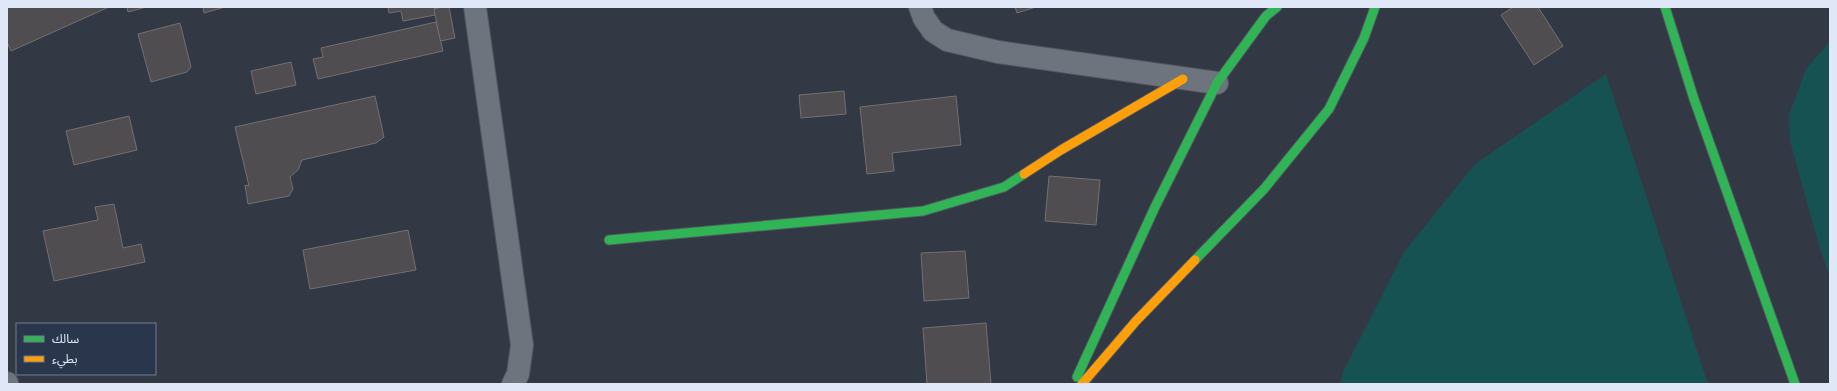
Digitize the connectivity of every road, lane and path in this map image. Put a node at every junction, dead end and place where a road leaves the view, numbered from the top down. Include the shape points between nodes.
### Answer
1 (475, 7) edge
2 (920, 7) edge
3 (1277, 7) edge
4 (1375, 7) edge
5 (1665, 7) edge
6 (1183, 79) junction
7 (1217, 83) junction
8 (609, 240) dead end
9 (513, 384) edge
10 (1073, 384) edge
11 (1082, 384) edge
12 (1795, 384) edge

1 - 9 street via 522,345 518,374
2 - 6 street via 933,31 947,40 998,52
3 - 7 street via 1266,16
4 - 11 street via 1364,38 1330,109 1264,189 1136,321
5 - 12 street via 1694,99
6 - 7 street
6 - 8 street via 1061,150 1004,187 923,211
7 - 10 street via 1155,207

